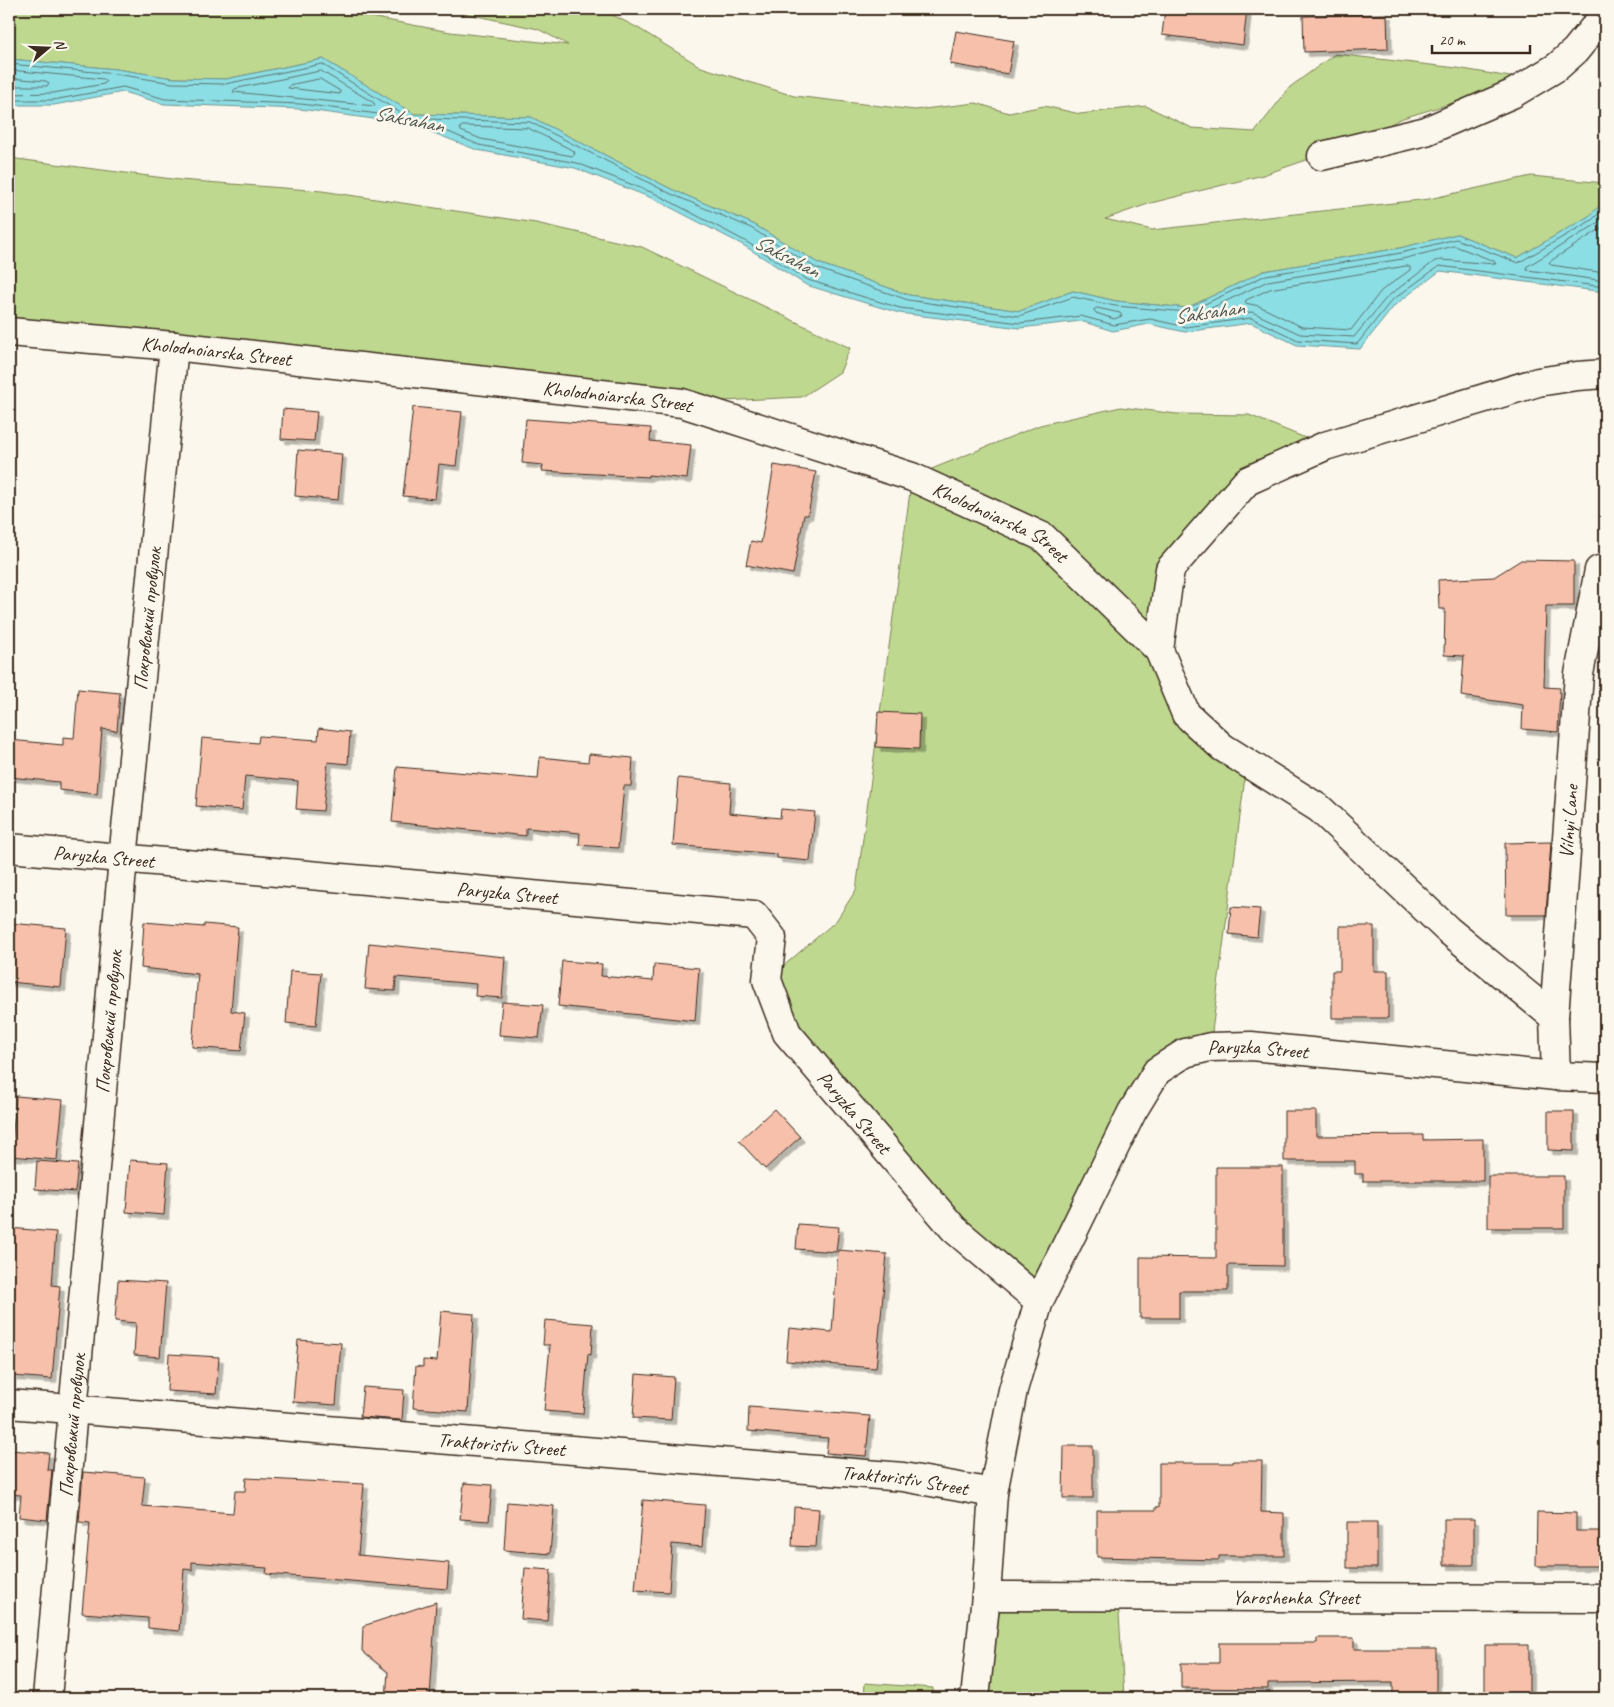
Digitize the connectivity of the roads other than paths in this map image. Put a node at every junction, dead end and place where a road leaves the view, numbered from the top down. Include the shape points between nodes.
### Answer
1 (1605, 14) edge
2 (1322, 156) dead end
3 (9, 332) edge
4 (174, 346) junction
5 (1605, 374) edge
6 (1599, 570) dead end
7 (1159, 650) junction
8 (9, 848) edge
9 (123, 858) junction
10 (1554, 1017) junction
11 (1556, 1076) junction
12 (1605, 1078) edge
13 (1039, 1301) junction
14 (9, 1404) edge
15 (74, 1409) junction
16 (993, 1493) junction
17 (986, 1596) junction
18 (1605, 1598) edge
19 (47, 1698) edge
20 (975, 1698) edge

1 - 2 street via 1557,68 1512,94 1426,131
3 - 4 street, Kholodnoiarska Street
4 - 7 street, Kholodnoiarska Street via 682,403 912,477 1043,537
4 - 9 street, Покровський провулок
5 - 7 street via 1538,382 1325,446 1247,481 1170,569
6 - 10 street, Vilnyi Lane via 1579,674
7 - 10 street via 1186,714 1222,747 1320,809 1448,930
8 - 9 street, Paryzka Street
9 - 13 street, Paryzka Street via 754,915 772,938 767,980 788,1033 954,1229
9 - 15 street, Покровський провулок
10 - 11 street, Vilnyi Lane
11 - 12 street, Paryzka Street
11 - 13 street, Paryzka Street via 1251,1046 1210,1047 1185,1053 1157,1071 1132,1112
13 - 16 street via 1013,1390
14 - 15 street, Traktoristiv Street
15 - 16 street, Traktoristiv Street via 903,1477
15 - 19 street, Покровський провулок
16 - 17 street
17 - 18 street, Yaroshenka Street
17 - 20 street

